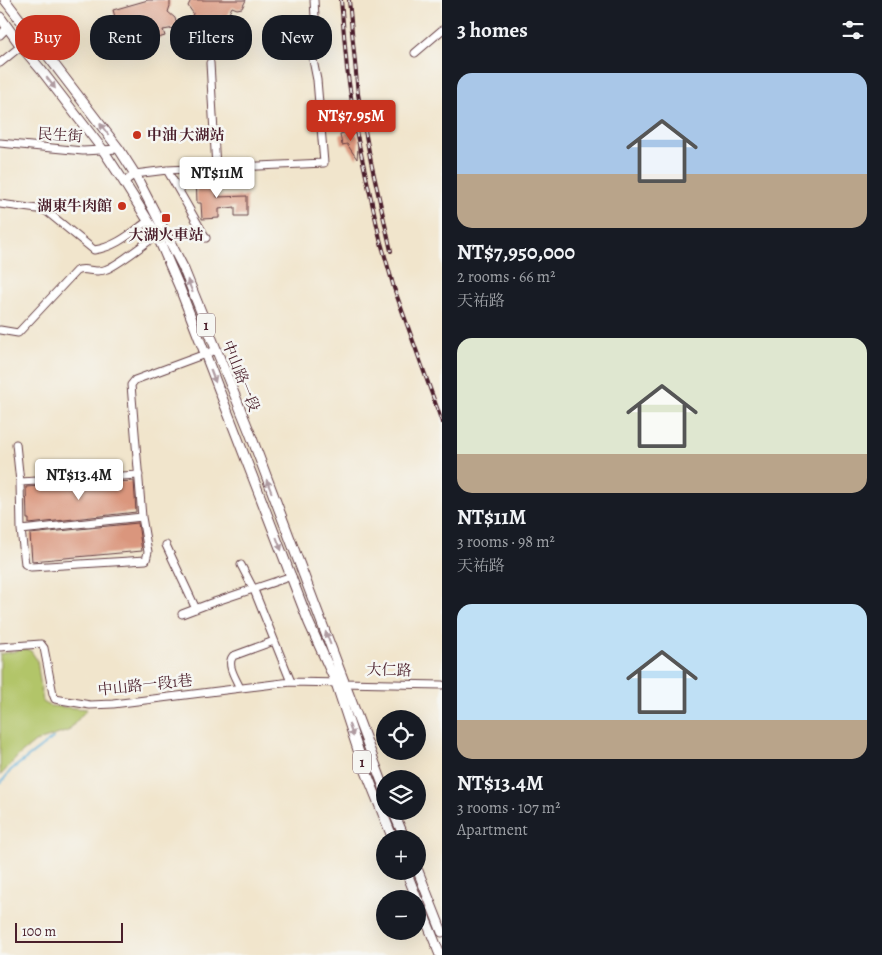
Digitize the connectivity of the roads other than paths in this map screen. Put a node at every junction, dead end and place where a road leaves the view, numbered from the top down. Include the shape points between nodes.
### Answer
1 (5, 0) edge
2 (314, 0) edge
3 (0, 17) edge
4 (8, 27) junction
5 (442, 30) edge
6 (0, 35) edge
7 (15, 37) edge
8 (15, 51) edge
9 (415, 52) dead end
10 (33, 60) edge
11 (210, 62) dead end
12 (0, 63) edge
13 (0, 143) edge
14 (119, 149) junction
15 (103, 150) junction
16 (216, 168) junction
17 (167, 170) junction
18 (135, 174) junction
19 (124, 182) junction
20 (0, 204) edge
21 (148, 221) junction
22 (157, 235) junction
23 (206, 238) dead end
24 (0, 330) edge
25 (216, 350) junction
26 (205, 355) junction
27 (16, 444) dead end
28 (139, 475) junction
29 (20, 482) junction
30 (142, 517) junction
31 (22, 530) junction
32 (166, 545) dead end
33 (241, 565) dead end
34 (292, 576) junction
35 (254, 590) junction
36 (196, 609) junction
37 (182, 614) dead end
38 (274, 641) junction
39 (0, 647) edge
40 (291, 682) junction
41 (341, 683) junction
42 (442, 685) edge
43 (240, 688) junction
44 (377, 770) edge
45 (389, 830) edge
46 (422, 880) edge
47 (426, 921) edge
48 (442, 932) edge
49 (440, 955) edge

14 -> 1 main road, 中山路一段 / 1
2 - 16 street via 313,60 324,162
3 - 4 main road, 中山路一段 / 1
4 - 6 street
4 - 7 main road, 中山路一段 / 1
5 - 9 street
8 - 12 street
10 -> 15 main road, 中山路一段 / 1
11 - 16 street
13 - 15 street, 民生街 via 58,150
14 - 15 street, 民生街
14 - 18 main road, 中山路一段 / 1
15 - 19 main road, 中山路一段 / 1
16 - 17 street
17 - 18 street
17 - 23 street
18 - 19 street
25 -> 18 main road, 中山路一段 / 1 via 183,267
19 - 21 main road, 中山路一段 / 1
20 - 21 street via 45,210 94,250 117,244
21 - 22 main road, 中山路一段 / 1
22 - 24 street via 108,269 96,272 76,270 18,333
22 - 26 main road, 中山路一段 / 1
25 - 26 street
41 -> 25 main road, 中山路一段 / 1
26 - 28 street via 135,380 131,385
26 -> 34 main road, 中山路一段 / 1
27 - 29 street
28 - 29 street
28 - 30 street
29 - 31 street
30 - 31 street
30 - 31 street via 148,552 146,560 30,567 24,564
32 - 36 street
33 - 35 street
34 - 35 street
34 - 41 main road, 中山路一段 / 1 via 309,623
35 - 36 street
35 - 38 street
36 - 37 street
38 - 40 street
38 - 43 street via 230,660
39 - 43 street, 中山路一段1巷 via 41,644 53,694 60,700 90,705 114,704
40 - 41 street, 中山路一段1巷
40 - 43 street, 中山路一段1巷
41 - 42 street, 大仁路
41 - 44 main road, 1
41 -> 45 main road, 1 via 361,759
46 - 48 main road
47 - 49 main road

